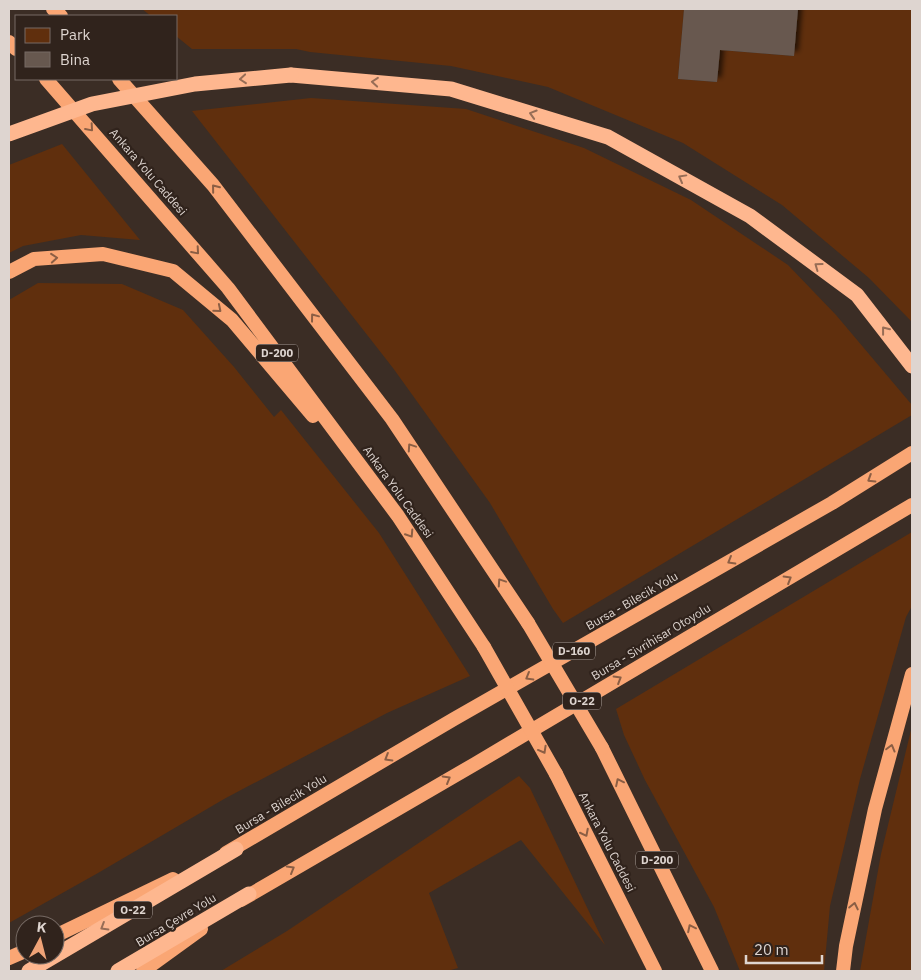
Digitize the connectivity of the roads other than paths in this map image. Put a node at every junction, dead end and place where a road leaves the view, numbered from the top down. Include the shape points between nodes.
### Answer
1 (47, 80) edge
2 (121, 80) edge
3 (9, 134) edge
4 (9, 272) edge
5 (912, 366) edge
6 (912, 453) edge
7 (912, 505) edge
8 (398, 516) junction
9 (912, 674) edge
10 (236, 849) junction
11 (249, 894) junction
12 (65, 931) edge
13 (29, 971) edge
14 (118, 971) edge
15 (143, 971) edge
16 (655, 971) edge
17 (712, 971) edge
18 (843, 971) edge

1 -> 8 highway, Ankara Yolu Caddesi / D-200 via 228,288
17 -> 2 highway, D-200, bridge via 602,748 528,623 392,419 213,185
5 -> 3 highway, bridge via 857,295 750,216 608,136 451,89 292,75 195,84 92,104
4 -> 8 highway via 34,260 103,254 173,270 232,320
6 -> 10 highway, Bursa - Bilecik Yolu / D-160 via 832,503 463,714
11 -> 7 highway, Bursa - Sivrihisar Otoyolu / O-22
8 -> 16 highway, Ankara Yolu Caddesi / D-200, bridge via 484,647 556,774
18 -> 9 highway via 875,809
10 - 12 highway, Bursa - Bilecik Yolu
10 -> 13 highway, O-22
11 - 14 highway, Bursa Çevre Yolu / O-22
11 - 15 highway, Bursa - Sivrihisar Otoyolu

